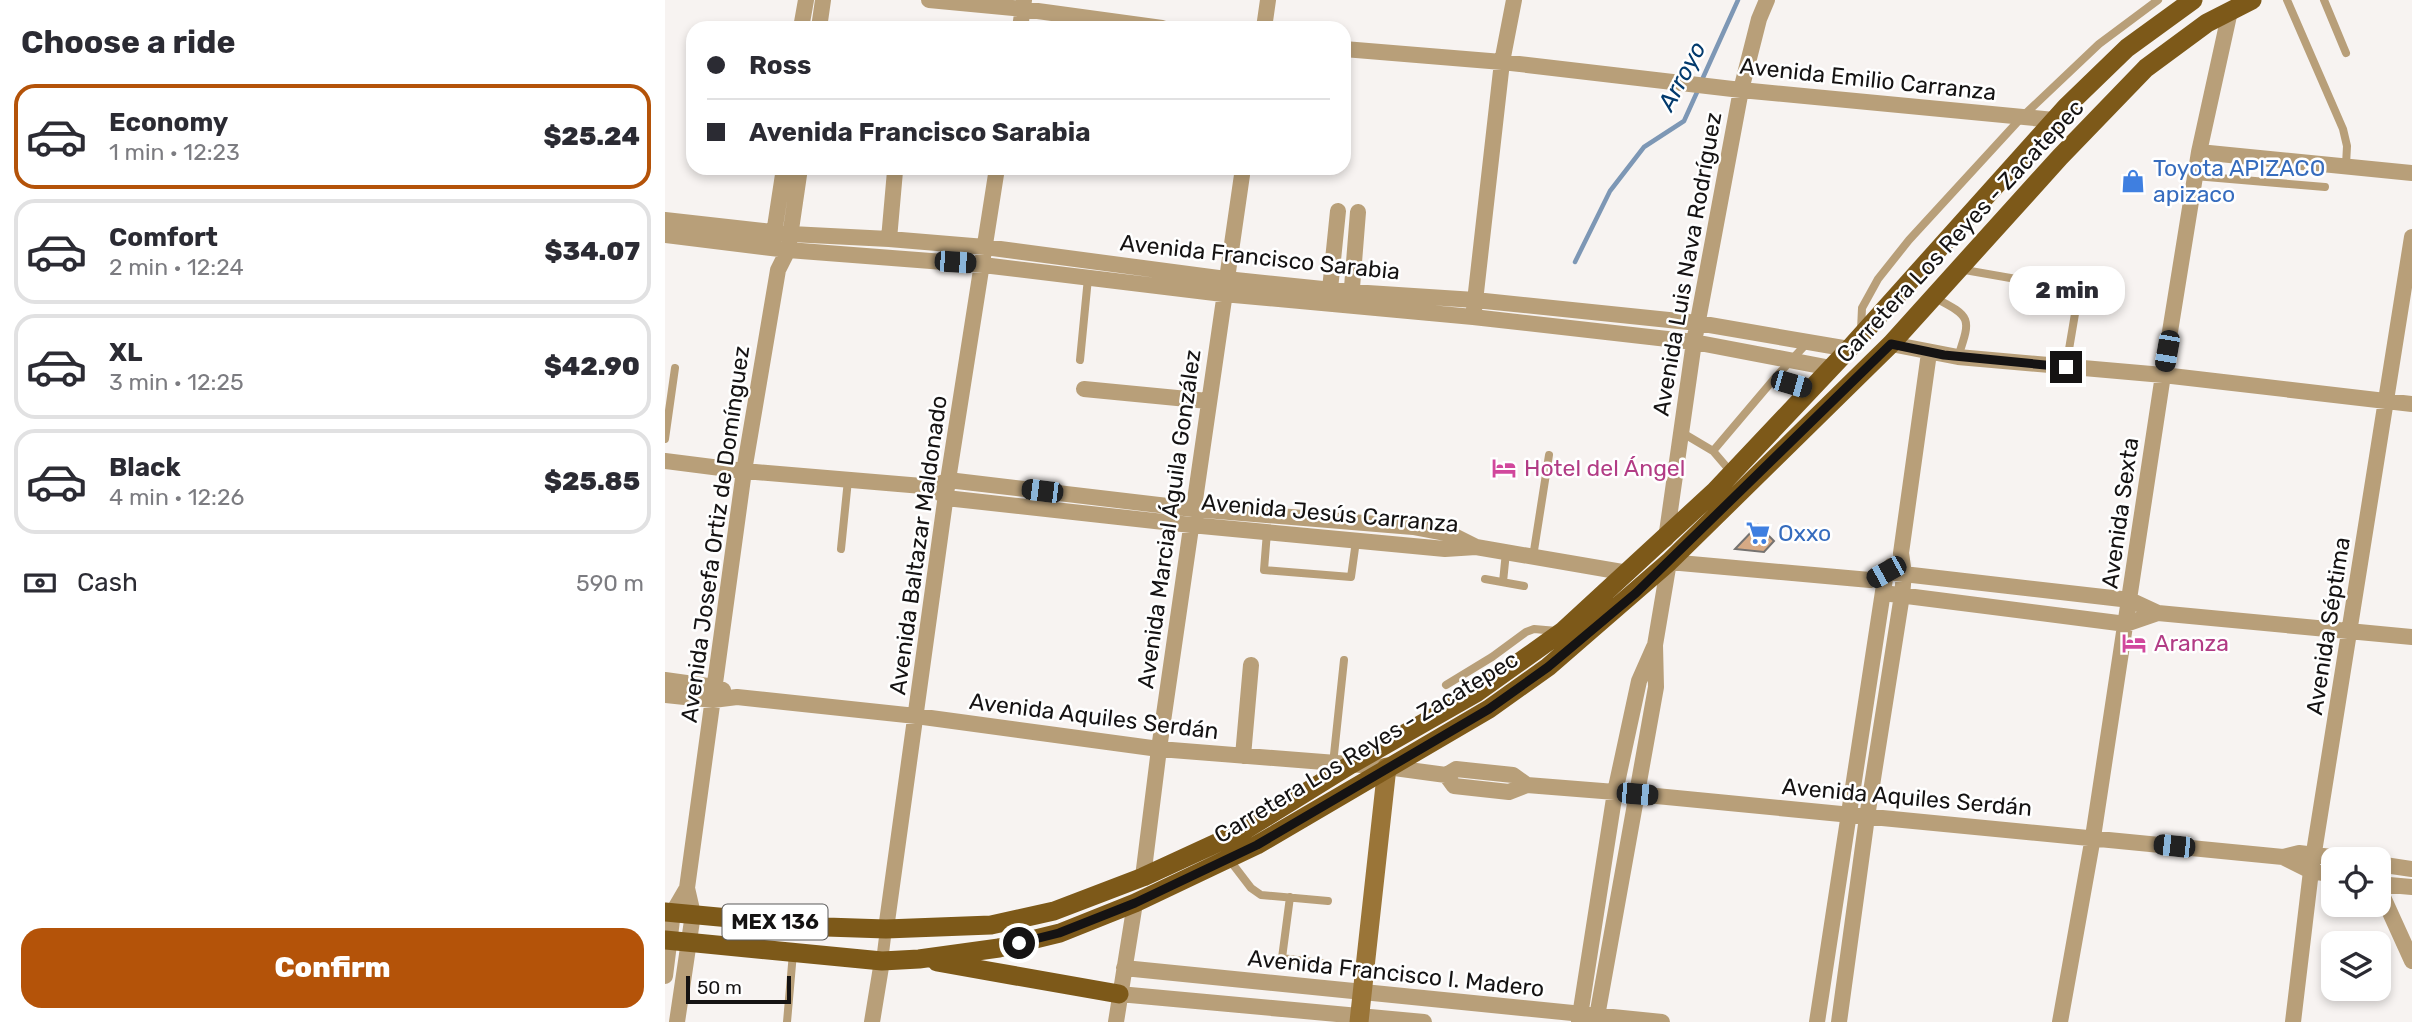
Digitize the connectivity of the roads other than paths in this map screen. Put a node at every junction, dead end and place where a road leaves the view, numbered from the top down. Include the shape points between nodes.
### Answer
1 (806, 0) edge
2 (823, 0) edge
3 (929, 0) edge
4 (1268, 0) edge
5 (1514, 0) edge
6 (1767, 0) edge
7 (2158, 0) edge
8 (2193, 0) edge
9 (2252, 0) edge
10 (2287, 0) edge
11 (2324, 0) edge
12 (1023, 4) edge
13 (2230, 11) junction
14 (802, 21) edge
15 (820, 21) edge
16 (1121, 21) edge
17 (1265, 21) edge
18 (1351, 49) edge
19 (2346, 53) dead end
20 (1502, 62) junction
21 (1741, 90) junction
22 (2022, 117) junction
23 (2054, 120) junction
24 (2199, 152) junction
25 (2346, 165) junction
26 (2412, 173) edge
27 (792, 175) edge
28 (895, 175) edge
29 (996, 175) edge
30 (1242, 175) edge
31 (2195, 176) junction
32 (2325, 187) dead end
33 (1359, 212) junction
34 (1376, 212) dead end
35 (665, 220) edge
36 (665, 235) edge
37 (2412, 237) edge
38 (889, 239) junction
39 (781, 241) junction
40 (985, 247) junction
41 (983, 265) junction
42 (1958, 269) junction
43 (1088, 278) junction
44 (1224, 287) junction
45 (1933, 296) junction
46 (1329, 297) junction
47 (1351, 299) junction
48 (1475, 300) junction
49 (1473, 317) junction
50 (1699, 323) junction
51 (1694, 342) junction
52 (1807, 342) junction
53 (1855, 342) junction
54 (1891, 344) junction
55 (1929, 353) junction
56 (1958, 357) junction
57 (1080, 360) dead end
58 (1790, 362) junction
59 (2066, 367) junction
60 (675, 368) dead end
61 (1831, 368) junction
62 (2163, 376) junction
63 (1774, 379) junction
64 (1084, 389) dead end
65 (1809, 389) junction
66 (1208, 401) junction
67 (2387, 401) junction
68 (2412, 404) edge
69 (1681, 432) junction
70 (665, 439) edge
71 (1713, 452) junction
72 (1549, 455) dead end
73 (665, 461) edge
74 (744, 471) junction
75 (1732, 473) junction
76 (848, 480) junction
77 (943, 488) junction
78 (1192, 517) junction
79 (1267, 532) junction
80 (1666, 539) junction
81 (1356, 541) junction
82 (1476, 547) junction
83 (841, 549) dead end
84 (1506, 552) junction
85 (1901, 553) junction
86 (1533, 556) junction
87 (1669, 562) junction
88 (1886, 572) junction
89 (1628, 573) junction
90 (1904, 574) junction
91 (1485, 579) dead end
92 (1870, 580) junction
93 (1503, 582) junction
94 (1524, 586) dead end
95 (1883, 593) junction
96 (1902, 595) junction
97 (2130, 600) junction
98 (2158, 613) junction
99 (2126, 624) junction
100 (1563, 631) junction
101 (2350, 631) junction
102 (2412, 637) edge
103 (1655, 645) junction
104 (1875, 650) junction
105 (1894, 652) junction
106 (1344, 660) dead end
107 (1251, 665) dead end
108 (665, 680) edge
109 (1446, 685) dead end
110 (714, 694) junction
111 (665, 695) edge
112 (1865, 708) junction
113 (1884, 712) junction
114 (916, 716) junction
115 (1159, 749) junction
116 (1243, 756) junction
117 (1342, 764) junction
118 (1387, 767) junction
119 (1615, 792) junction
120 (1637, 794) junction
121 (1848, 814) junction
122 (1867, 817) junction
123 (2093, 837) junction
124 (2314, 855) junction
125 (2321, 856) edge
126 (2283, 857) junction
127 (1228, 858) junction
128 (2391, 866) edge
129 (2412, 869) edge
130 (2311, 871) junction
131 (2321, 873) edge
132 (1143, 877) junction
133 (1837, 883) junction
134 (1859, 885) junction
135 (2391, 886) edge
136 (2412, 887) edge
137 (1290, 897) junction
138 (1328, 901) dead end
139 (1135, 903) junction
140 (1596, 909) junction
141 (1617, 912) junction
142 (677, 913) edge
143 (2391, 914) edge
144 (886, 929) junction
145 (1829, 934) junction
146 (1851, 935) junction
147 (667, 940) edge
148 (689, 943) junction
149 (793, 953) junction
150 (919, 959) junction
151 (882, 961) junction
152 (2412, 961) edge
153 (1327, 964) dead end
154 (1124, 968) junction
155 (665, 976) edge
156 (1255, 982) junction
157 (1119, 993) junction
158 (1363, 993) junction
159 (1252, 1005) junction
160 (1489, 1005) junction
161 (1359, 1018) edge
162 (1580, 1018) edge
163 (1597, 1019) edge
164 (677, 1022) edge
165 (787, 1022) edge
166 (872, 1022) edge
167 (1116, 1022) edge
168 (1424, 1022) edge
169 (1488, 1022) edge
170 (1662, 1022) edge
171 (1817, 1022) edge
172 (1839, 1022) edge
173 (2060, 1022) edge
174 (2293, 1022) edge

1 - 14 street
2 - 15 street
3 - 12 street
4 - 17 street
5 - 20 street
6 - 21 street, Avenida Luis Nava Rodríguez
7 - 22 lane via 2099,44
8 - 23 main road, Carretera Los Reyes - Zacatepec / MEX 136 via 2127,48
9 - 13 main road, Carretera Los Reyes - Zacatepec / MEX 136
10 - 25 lane via 2343,129
11 - 19 lane
12 - 16 street
13 - 24 street, Avenida Sexta
13 - 42 main road, Carretera Los Reyes - Zacatepec / MEX 136 via 2146,68
18 - 20 street, Avenida Emilio Carranza
20 - 21 street, Avenida Emilio Carranza
20 - 48 street
21 - 22 street, Avenida Emilio Carranza
21 - 50 street, Avenida Luis Nava Rodríguez
22 - 23 street, Avenida Emilio Carranza
22 - 53 lane via 1878,279 1862,308
23 - 53 main road, Carretera Los Reyes - Zacatepec / MEX 136
24 - 25 street
24 - 31 street, Avenida Sexta
25 - 26 street
27 - 39 street, Avenida Josefa Ortiz de Domínguez
28 - 38 street
29 - 40 street, Avenida Baltazar Maldonado
30 - 44 street, Avenida Marcial Águila González
31 - 32 lane
31 - 62 street, Avenida Sexta
33 - 34 street
33 - 46 street via 1334,211
33 - 47 street
35 - 39 street, Avenida Francisco Sarabia
36 - 39 street, Avenida Francisco Sarabia
37 - 67 street, Avenida Séptima
38 - 39 street, Avenida Francisco Sarabia
38 - 40 street, Avenida Francisco Sarabia
39 - 41 street, Avenida Francisco Sarabia
39 - 74 street, Avenida Josefa Ortiz de Domínguez
40 - 41 street, Avenida Baltazar Maldonado
40 - 44 street, Avenida Francisco Sarabia
41 - 43 street, Avenida Francisco Sarabia
41 - 77 street, Avenida Baltazar Maldonado
42 - 45 main road, Carretera Los Reyes - Zacatepec / MEX 136
42 - 59 lane via 2079,290
43 - 44 street, Avenida Francisco Sarabia
43 - 57 lane
44 - 46 street, Avenida Francisco Sarabia
44 - 66 street, Avenida Marcial Águila González
45 - 54 main road, Carretera Los Reyes - Zacatepec / MEX 136
45 - 56 lane via 1965,317 1968,327
46 - 47 street, Avenida Francisco Sarabia
47 - 48 street, Avenida Francisco Sarabia
47 - 49 street, Avenida Francisco Sarabia
48 - 49 street
48 - 50 street, Avenida Francisco Sarabia
49 - 51 street, Avenida Francisco Sarabia
50 - 51 street, Avenida Luis Nava Rodríguez
50 - 52 street, Avenida Francisco Sarabia
51 - 58 street, Avenida Francisco Sarabia
51 - 69 street, Avenida Luis Nava Rodríguez
52 - 53 street, Avenida Francisco Sarabia
52 - 58 lane
53 - 61 main road, Carretera Los Reyes - Zacatepec / MEX 136
54 - 55 street
54 - 87 main road, Carretera Los Reyes - Zacatepec / MEX 136
55 - 56 street
55 - 85 street
56 - 59 street
58 - 61 street, Avenida Francisco Sarabia
58 - 63 lane
59 - 62 street
60 - 70 lane
61 - 65 main road, Carretera Los Reyes - Zacatepec / MEX 136
62 - 67 street
62 - 97 street, Avenida Sexta
63 - 65 lane
63 - 71 lane
64 - 66 street
65 - 75 main road, Carretera Los Reyes - Zacatepec / MEX 136
66 - 78 street, Avenida Marcial Águila González
67 - 68 street
67 - 101 street, Avenida Séptima
69 - 71 lane
69 - 80 street, Avenida Luis Nava Rodríguez
71 - 75 lane
72 - 86 lane
73 - 74 street, Avenida Jesús Carranza
74 - 76 street, Avenida Jesús Carranza
74 - 110 street, Avenida Josefa Ortiz de Domínguez
75 - 80 main road, Carretera Los Reyes - Zacatepec / MEX 136
76 - 77 street, Avenida Jesús Carranza
76 - 83 lane
77 - 78 street, Avenida Jesús Carranza
77 - 114 street, Avenida Baltazar Maldonado
78 - 79 street, Avenida Jesús Carranza
78 - 82 street, Avenida Jesús Carranza via 1413,527 1450,534
78 - 115 street, Avenida Marcial Águila González
79 - 81 street, Avenida Jesús Carranza
79 - 81 lane via 1264,569 1276,571 1351,577
80 - 89 main road, Carretera Los Reyes - Zacatepec / MEX 136
81 - 82 street, Avenida Jesús Carranza via 1445,549
82 - 84 street, Avenida Jesús Carranza
84 - 86 street, Avenida Jesús Carranza
84 - 93 lane
85 - 88 street
85 - 90 street
86 - 89 street, Avenida Jesús Carranza
87 - 92 street
87 - 103 street
87 - 118 main road, Carretera Los Reyes - Zacatepec / MEX 136 via 1548,667 1489,709
88 - 90 street
88 - 92 street
88 - 95 street
89 - 100 main road, Carretera Los Reyes - Zacatepec / MEX 136
90 - 96 street
90 - 97 street
91 - 93 lane
92 - 95 street
93 - 94 lane
95 - 96 street
95 - 104 street
96 - 99 street
96 - 105 street
97 - 98 street
97 - 99 street, Avenida Sexta
98 - 99 street
98 - 101 street
99 - 123 street, Avenida Sexta
100 - 109 lane via 1526,632
100 - 117 main road, Carretera Los Reyes - Zacatepec / MEX 136 via 1476,693
101 - 102 street
101 - 124 street, Avenida Séptima
103 - 119 street via 1639,681
103 - 120 street via 1657,687
104 - 105 street
104 - 112 street
105 - 113 street
106 - 117 lane
107 - 116 street
108 - 110 street
110 - 111 street
110 - 114 street, Avenida Aquiles Serdán
110 - 142 street, Avenida Josefa Ortiz de Domínguez via 687,888
112 - 113 street
112 - 121 street
113 - 122 street
114 - 115 street, Avenida Aquiles Serdán
114 - 144 street, Avenida Baltazar Maldonado
115 - 116 street, Avenida Aquiles Serdán
115 - 132 street, Avenida Marcial Águila González
116 - 117 street, Avenida Aquiles Serdán
117 - 118 street, Avenida Aquiles Serdán
117 - 132 main road, Carretera Los Reyes - Zacatepec / MEX 136 via 1245,830
118 - 119 street, Avenida Aquiles Serdán via 1446,775 1456,769 1513,775 1527,785
118 - 127 main road, Carretera Los Reyes - Zacatepec / MEX 136
118 - 158 main road
119 - 120 street, Avenida Aquiles Serdán
119 - 140 street
120 - 121 street, Avenida Aquiles Serdán
120 - 141 street
121 - 122 street, Avenida Aquiles Serdán
121 - 133 street
122 - 123 street, Avenida Aquiles Serdán
122 - 134 street
123 - 126 street, Avenida Aquiles Serdán
123 - 173 street, Avenida Sexta
124 - 125 street, Avenida Aquiles Serdán
124 - 126 street, Avenida Aquiles Serdán
124 - 130 street, Avenida Séptima
126 - 130 street, Avenida Aquiles Serdán
127 - 137 lane via 1251,888 1261,894
127 - 139 main road, Carretera Los Reyes - Zacatepec / MEX 136
128 - 129 street
130 - 131 street, Avenida Aquiles Serdán
130 - 174 street, Avenida Séptima
132 - 139 street
132 - 144 main road, Carretera Los Reyes - Zacatepec / MEX 136 via 1054,911 991,925
133 - 134 street
133 - 145 street
134 - 146 street
135 - 136 street
137 - 138 lane
137 - 153 lane via 1282,958
139 - 150 main road, Carretera Los Reyes - Zacatepec / MEX 136 via 1059,933 999,948
139 - 154 street
140 - 141 street
140 - 162 street
141 - 163 street
142 - 144 main road, MEX 136
142 - 147 street, Avenida Josefa Ortiz de Domínguez
142 - 148 street, Avenida Josefa Ortiz de Domínguez
143 - 152 street
144 - 151 street
145 - 146 street
145 - 171 street
146 - 172 street
147 - 148 main road, MEX 136
147 - 155 street, Avenida Josefa Ortiz de Domínguez
148 - 149 main road, MEX 136
148 - 164 street, Avenida Josefa Ortiz de Domínguez
149 - 151 main road, MEX 136
149 - 165 lane
150 - 151 main road, Carretera Los Reyes - Zacatepec / MEX 136
150 - 157 main road
151 - 166 street
154 - 156 street, Avenida Francisco I. Madero
154 - 157 street
156 - 158 street, Avenida Francisco I. Madero
156 - 159 street
157 - 159 street, Avenida Francisco I. Madero
157 - 167 street
158 - 160 street, Avenida Francisco I. Madero
158 - 161 main road
159 - 161 street, Avenida Francisco I. Madero
160 - 162 street, Avenida Francisco I. Madero
160 - 169 street
161 - 168 street, Avenida Francisco I. Madero
162 - 163 street, Avenida Francisco I. Madero
163 - 170 street, Avenida Francisco I. Madero

